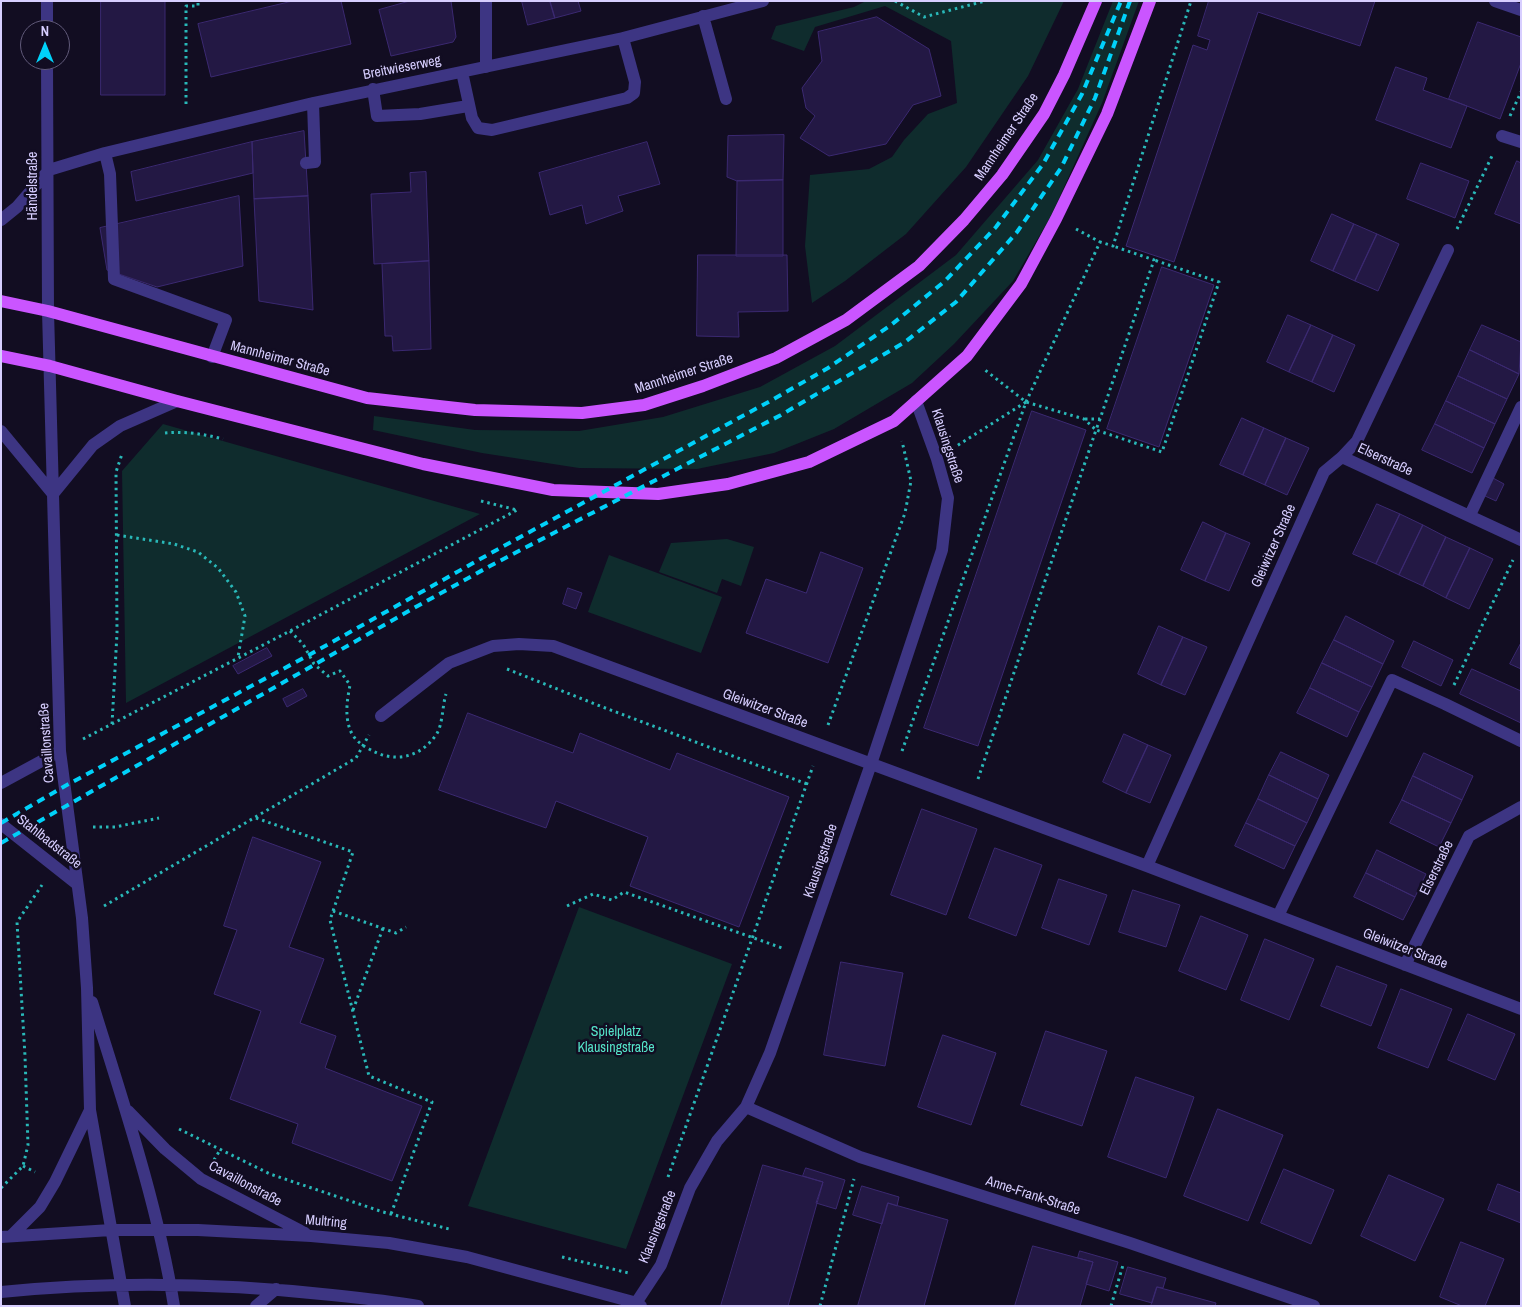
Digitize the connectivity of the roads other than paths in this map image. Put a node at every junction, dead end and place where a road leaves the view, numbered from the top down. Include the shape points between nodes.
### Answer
1 (47, 1) edge
2 (486, 1) edge
3 (763, 1) edge
4 (1096, 1) edge
5 (1150, 1) edge
6 (1496, 1) edge
7 (1520, 7) edge
8 (703, 16) junction
9 (47, 20) edge
10 (624, 38) junction
11 (486, 67) junction
12 (47, 70) edge
13 (462, 72) junction
14 (373, 89) junction
15 (726, 99) dead end
16 (313, 103) junction
17 (468, 106) junction
18 (1502, 136) road end
19 (1521, 142) edge
20 (105, 153) junction
21 (306, 162) dead end
22 (48, 170) junction
23 (1, 220) edge
24 (1448, 250) road end
25 (1, 301) edge
26 (48, 311) junction
27 (1, 356) edge
28 (212, 357) junction
29 (50, 366) junction
30 (177, 401) junction
31 (916, 401) junction
32 (1521, 407) edge
33 (1, 431) edge
34 (1342, 457) junction
35 (53, 494) junction
36 (1470, 516) junction
37 (1521, 540) edge
38 (381, 716) road end
39 (1521, 741) edge
40 (60, 751) junction
41 (871, 764) junction
42 (1, 783) edge
43 (1521, 807) edge
44 (1, 824) edge
45 (1147, 866) junction
46 (77, 884) junction
47 (1278, 916) junction
48 (1405, 965) junction
49 (87, 988) junction
50 (1521, 1009) edge
51 (746, 1107) junction
52 (126, 1109) junction
53 (90, 1110) junction
54 (111, 1230) junction
55 (158, 1230) junction
56 (311, 1236) junction
57 (6, 1237) edge
58 (121, 1286) junction
59 (170, 1286) junction
60 (276, 1289) junction
61 (1, 1292) edge
62 (637, 1305) edge
63 (125, 1306) edge
64 (174, 1306) edge
65 (256, 1306) edge
66 (418, 1306) edge
67 (1314, 1306) edge

1 - 9 street
2 - 11 street
3 - 8 street, Breitwieserweg
4 - 28 main road, Mannheimer Straße via 1044,114 1002,175 964,220 919,266 846,320 776,358 644,405 582,413 475,410 367,398
5 - 31 main road via 1107,114 1022,284 967,356
6 - 7 street
8 - 10 street, Breitwieserweg
8 - 15 street
10 - 11 street, Breitwieserweg
10 - 17 street via 635,82 634,93 626,98 492,130 478,128
11 - 13 street, Breitwieserweg
12 - 22 street, Händelstraße
13 - 14 street, Breitwieserweg
13 - 17 street
14 - 16 street, Breitwieserweg
14 - 17 street via 377,116 420,114
16 - 20 street, Breitwieserweg
16 - 21 street via 316,162
18 - 19 street
20 - 22 street, Breitwieserweg
20 - 28 street via 110,174 114,279 226,320
22 - 23 street via 17,207
22 - 26 street, Händelstraße
24 - 34 street, Gleiwitzer Straße via 1357,441
25 - 26 main road, Mannheimer Straße
26 - 28 main road, Mannheimer Straße
26 - 29 street, Cavaillonstraße
27 - 29 main road
29 - 30 main road
29 - 35 street, Cavaillonstraße
30 - 31 main road via 423,464 553,490 658,494 728,484 809,462 894,421
30 - 35 street via 120,426 93,445
31 - 41 street, Klausingstraße via 948,498 942,550
32 - 36 street
33 - 35 street
34 - 36 street, Elserstraße
34 - 45 street, Gleiwitzer Straße via 1324,472
35 - 40 street, Cavaillonstraße
36 - 37 street, Elserstraße
38 - 41 street, Gleiwitzer Straße via 449,663 493,646 553,646
39 - 47 street via 1392,680
40 - 42 street
40 - 46 street, Cavaillonstraße
41 - 45 street, Gleiwitzer Straße
41 - 51 street, Klausingstraße via 770,1053
43 - 48 street, Elserstraße via 1469,836
44 - 46 street, Stahlbadstraße
45 - 47 street, Gleiwitzer Straße
46 - 49 street, Cavaillonstraße
47 - 48 street, Gleiwitzer Straße
48 - 50 street, Gleiwitzer Straße
49 - 52 street, Cavaillonstraße
49 - 53 street, Cavaillonstraße
51 - 62 street, Klausingstraße via 717,1141 690,1188 662,1265
51 - 67 street, Anne-Frank-Straße via 860,1157
52 - 55 street, Cavaillonstraße
52 - 56 street, Cavaillonstraße via 165,1149 201,1179
53 - 54 street, Cavaillonstraße
53 - 57 street, Cavaillonstraße via 40,1207
54 - 55 street, Multring
54 - 57 street, Multring
54 - 58 street, Cavaillonstraße
55 - 56 street, Multring
55 - 59 street, Cavaillonstraße
56 - 62 street, Multring via 389,1243 467,1257
58 - 59 street
58 - 61 street
58 - 63 street, Cavaillonstraße
59 - 60 street
59 - 64 street, Cavaillonstraße
60 - 65 street
60 - 66 street

